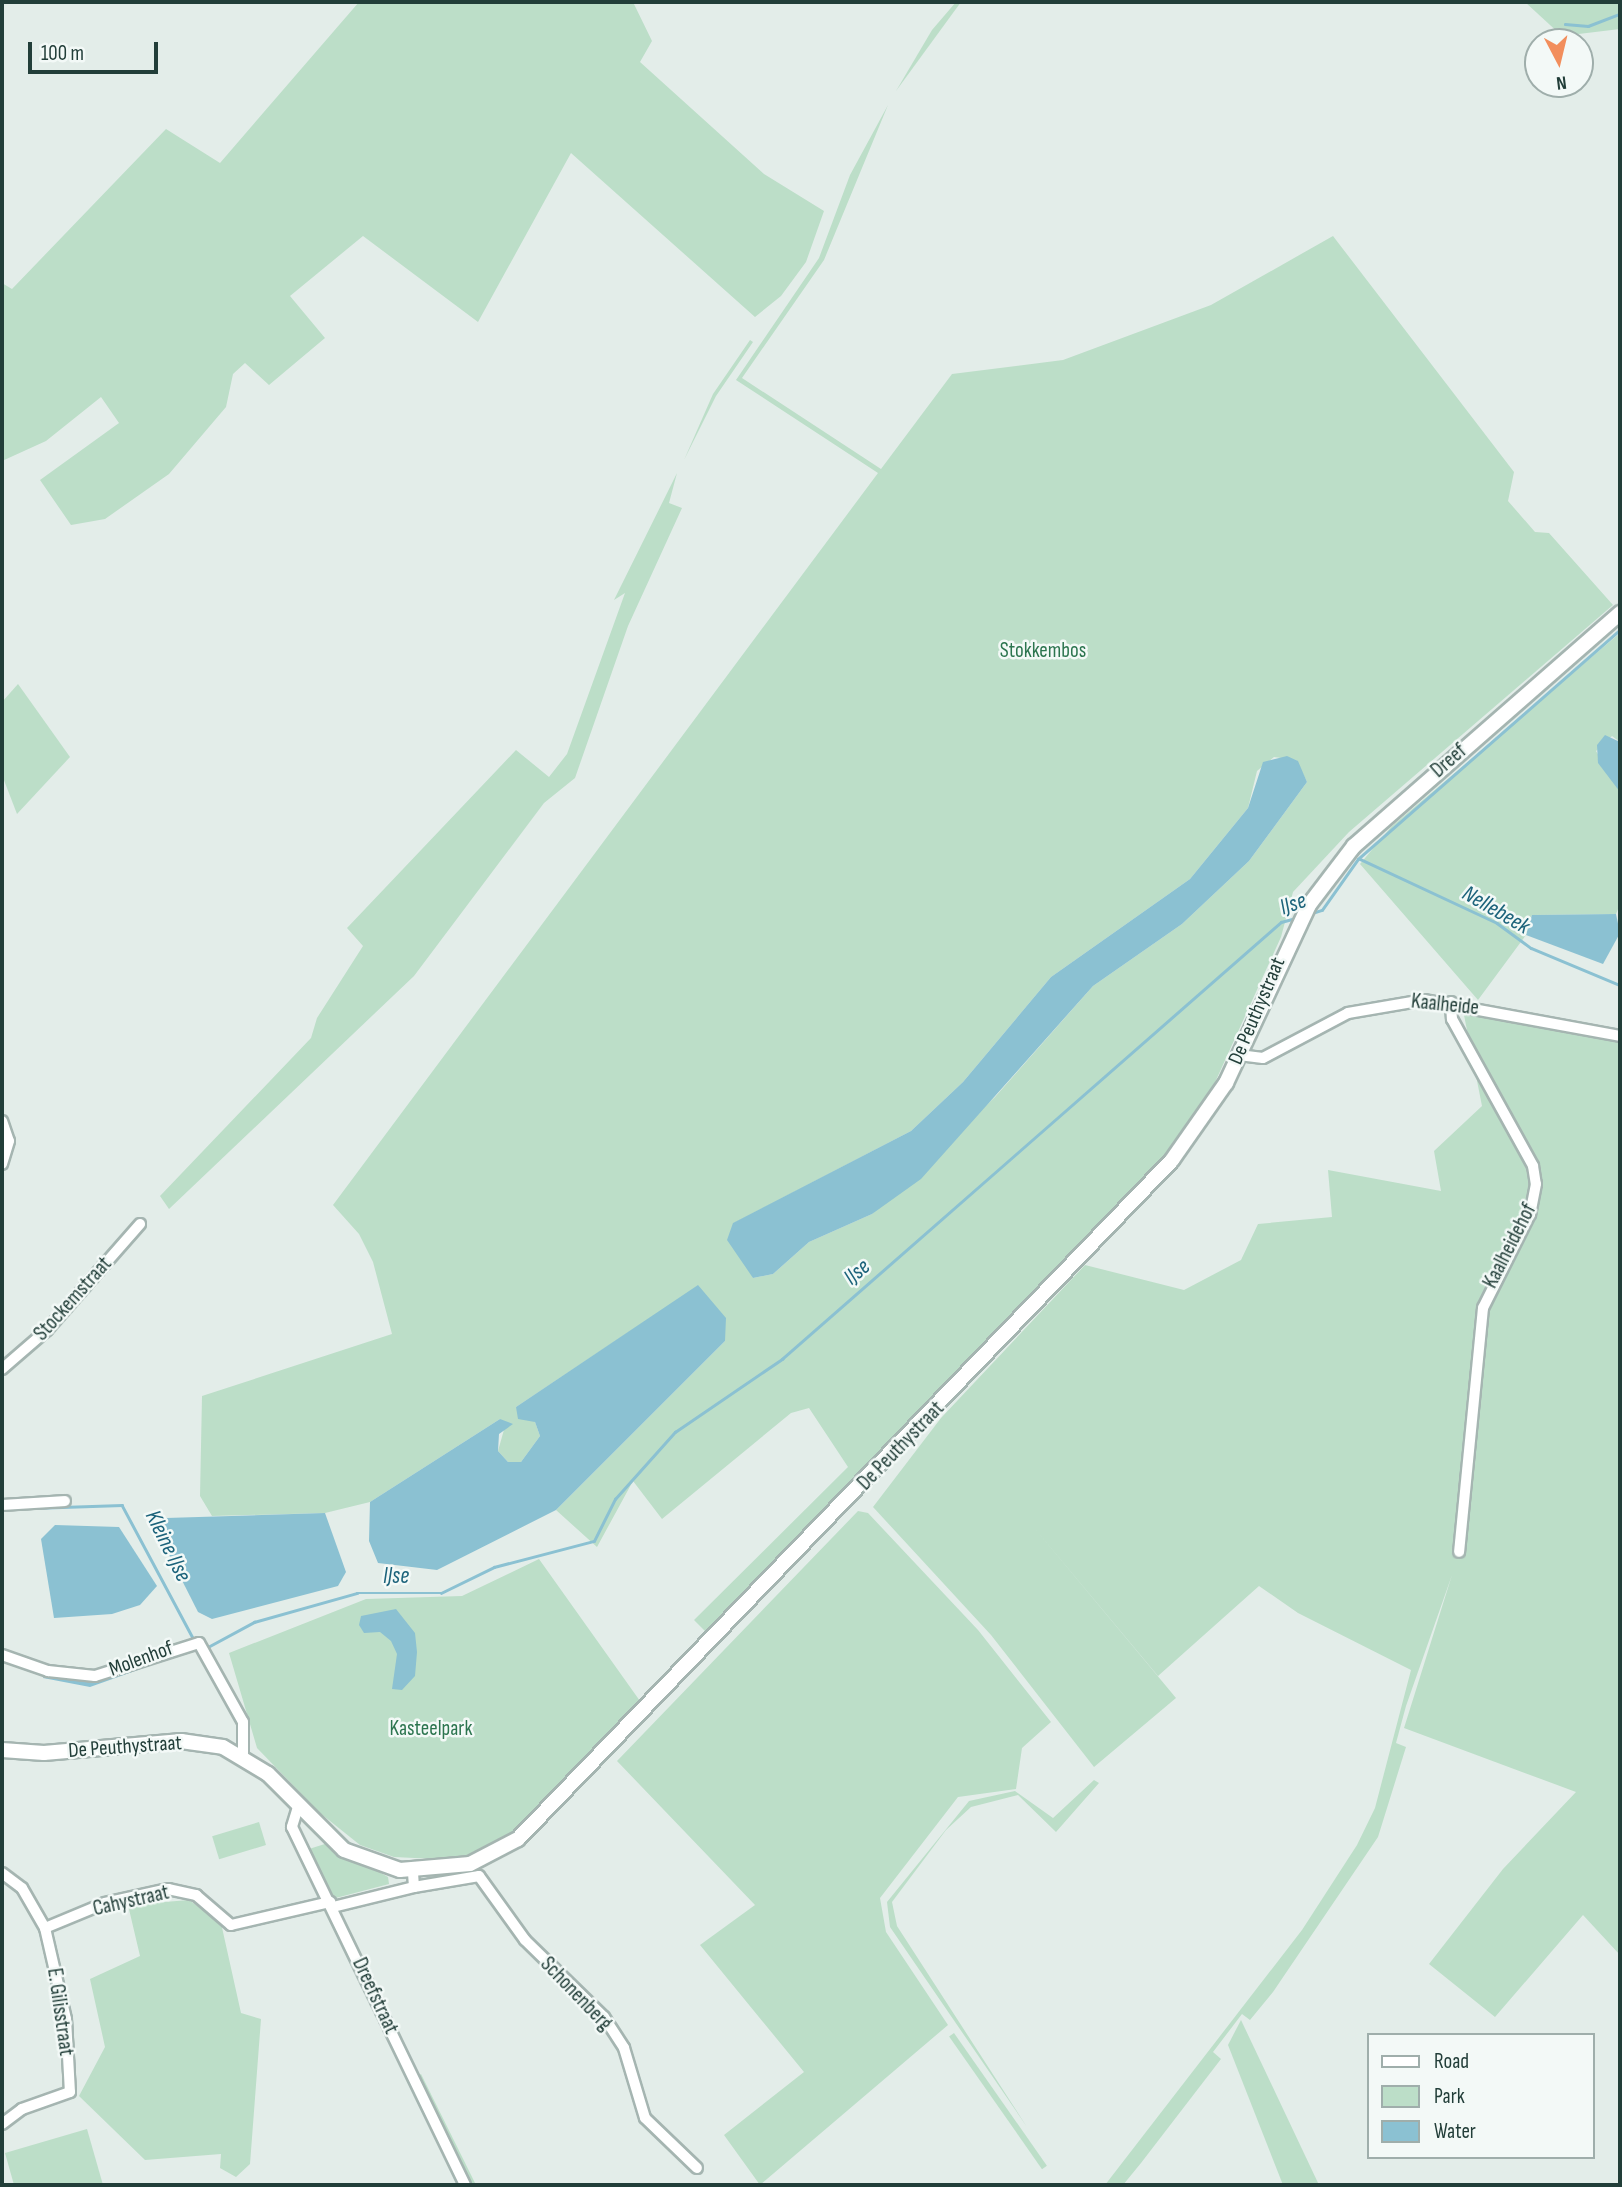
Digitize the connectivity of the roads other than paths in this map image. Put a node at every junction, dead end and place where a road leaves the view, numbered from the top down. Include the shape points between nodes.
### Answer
1 (1620, 613) edge
2 (1296, 927) joint
3 (1451, 1002) junction
4 (1620, 1036) edge
5 (1239, 1055) junction
6 (2, 1121) edge
7 (2, 1164) edge
8 (140, 1224) dead end
9 (2, 1369) edge
10 (65, 1501) dead end
11 (2, 1505) edge
12 (1460, 1552) dead end
13 (2, 1655) edge
14 (2, 1751) edge
15 (243, 1757) junction
16 (298, 1807) junction
17 (413, 1872) junction
18 (2, 1873) edge
19 (414, 1887) junction
20 (332, 1905) junction
21 (45, 1928) junction
22 (2, 2124) edge
23 (697, 2168) dead end
24 (465, 2185) edge

1 - 2 main road, Dreef via 1387,815 1309,905
2 - 5 main road, De Peuthystraat
3 - 4 street, Kaalheide
3 - 5 street, Kaalheide via 1369,1006 1263,1058
3 - 12 street, Kaalheidehof via 1452,1019 1533,1166 1536,1184 1530,1214 1483,1308
5 - 17 main road, De Peuthystraat via 1211,1109 1146,1188 537,1823 470,1864
6 - 7 street via 9,1141
8 - 9 street, Stockemstraat via 47,1330
10 - 11 street
13 - 15 street, Molenhof via 48,1671 95,1676 183,1644 204,1649 243,1722
14 - 15 main road, De Peuthystraat via 44,1753 181,1741
15 - 16 main road, De Peuthystraat
16 - 17 main road, De Peuthystraat via 344,1850
16 - 20 street, Dreefstraat via 292,1827
17 - 19 street
18 - 21 street, E. Gilisstraat via 22,1888
19 - 20 street
19 - 23 street, Schonenberg via 479,1876 525,1940 604,2017 624,2048 645,2118
20 - 21 street, Cahystraat via 231,1925 196,1895 168,1889 105,1903
20 - 24 street, Dreefstraat
21 - 22 street, E. Gilisstraat via 66,2019 70,2092 22,2109

